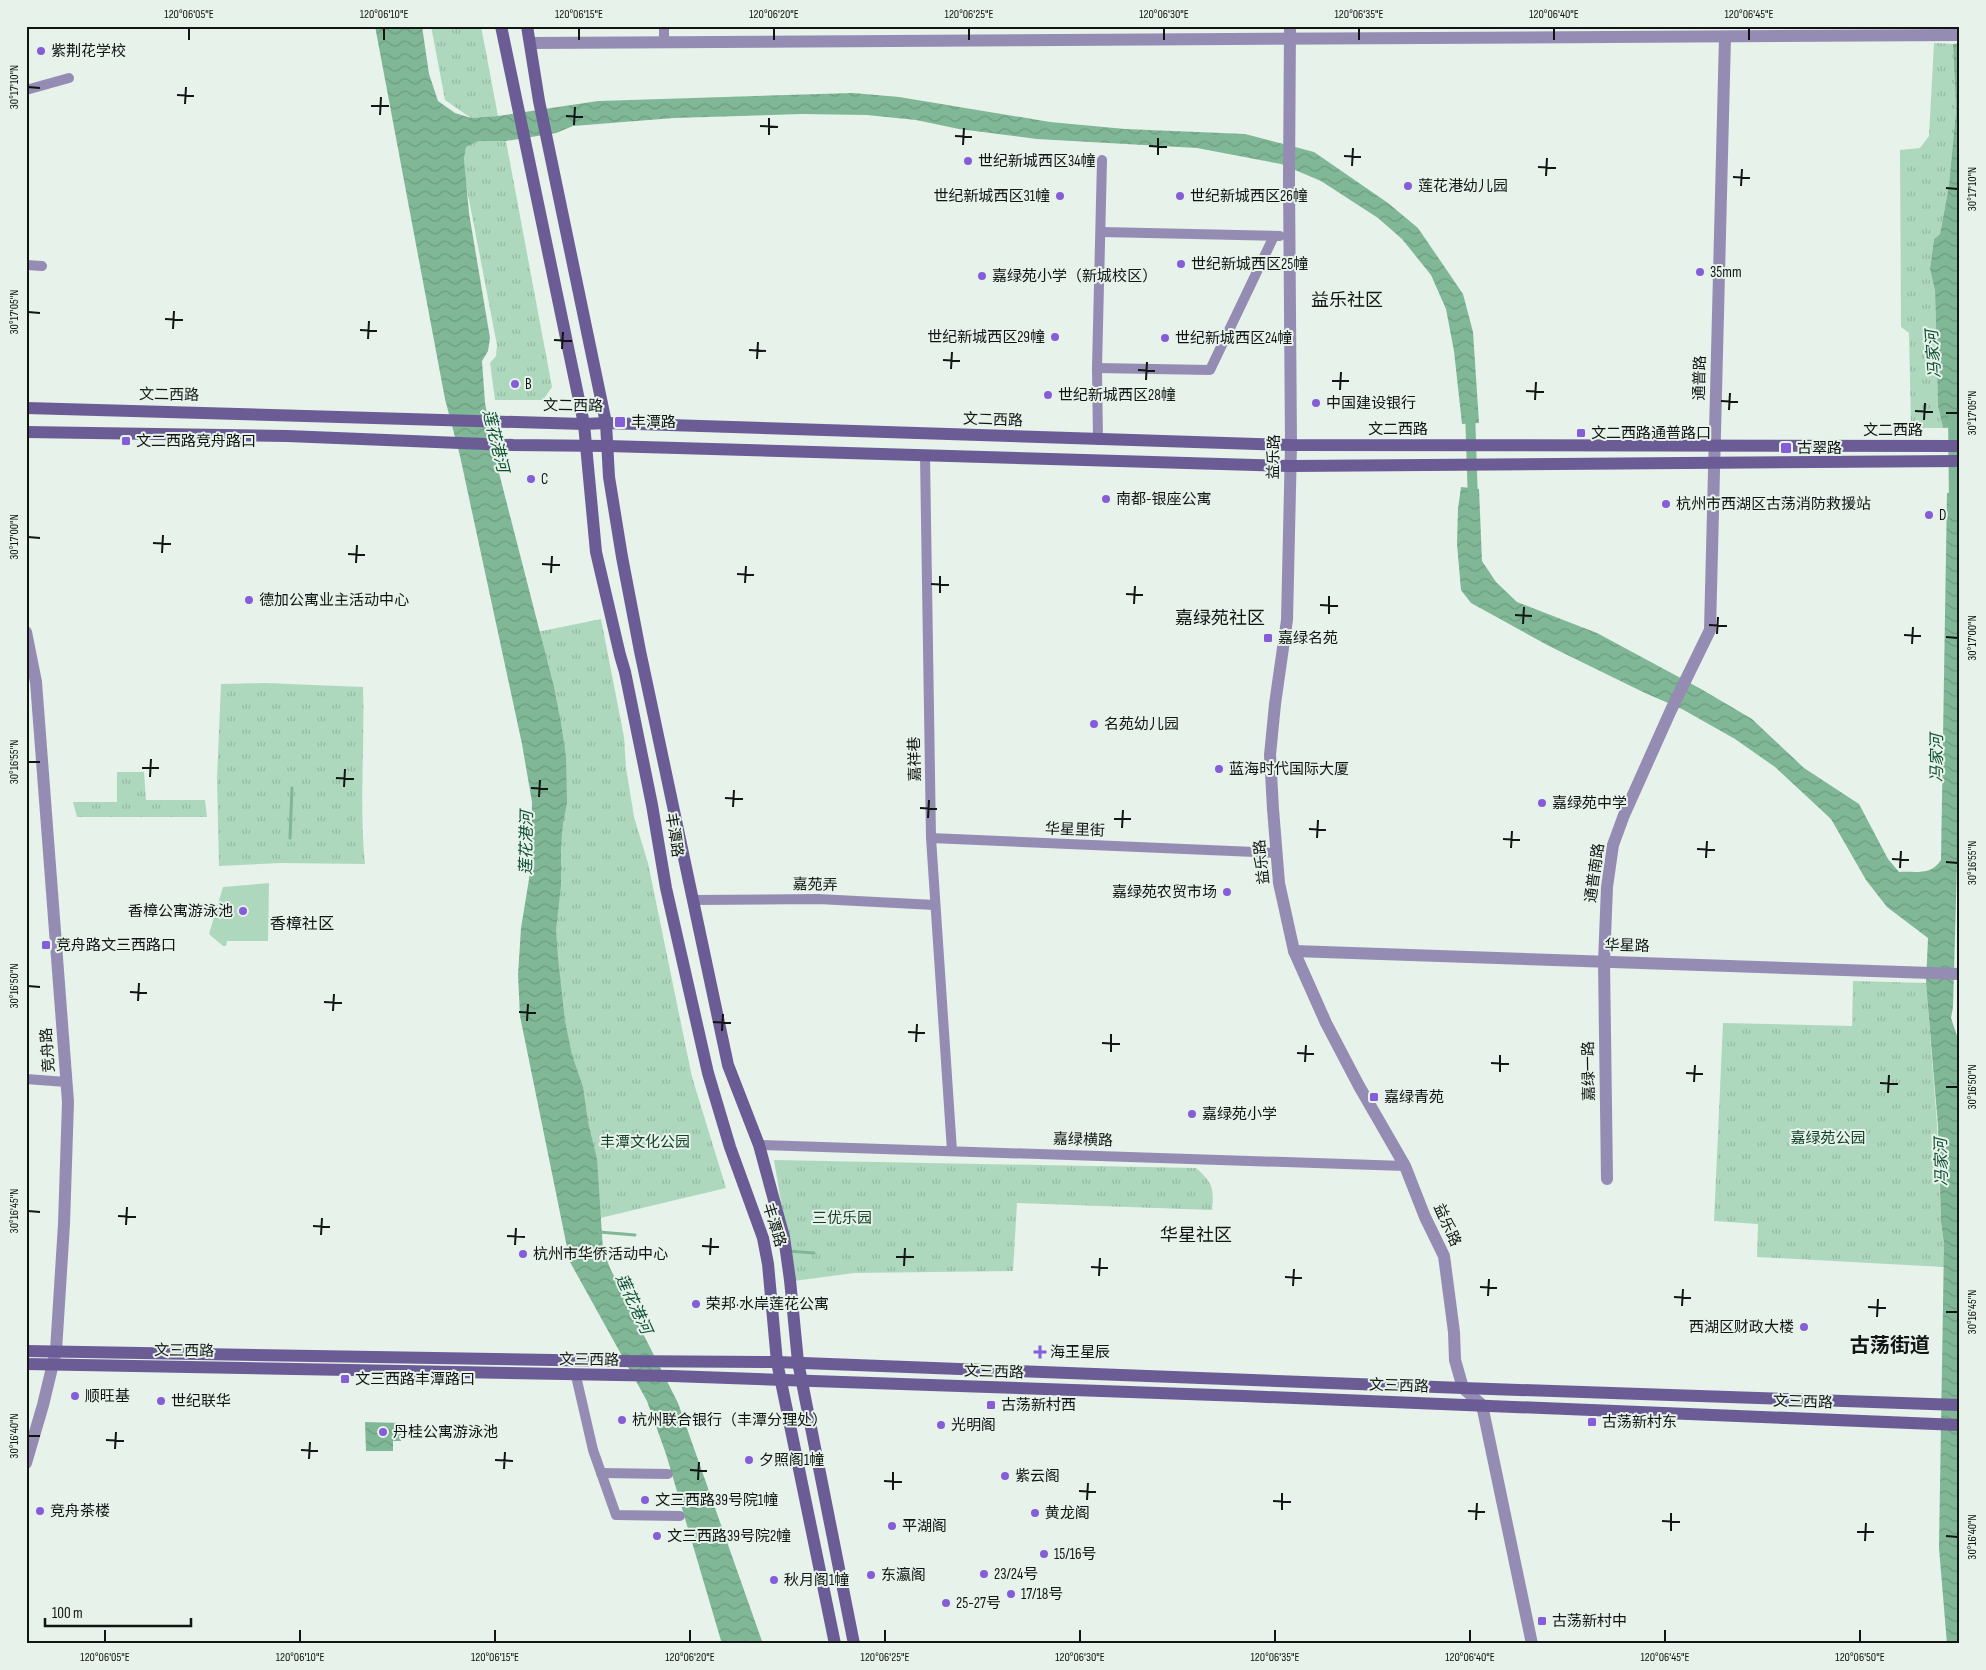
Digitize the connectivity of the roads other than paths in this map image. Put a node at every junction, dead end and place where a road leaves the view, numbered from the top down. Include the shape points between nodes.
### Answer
1 (501, 26) edge
2 (527, 26) edge
3 (664, 26) edge
4 (1290, 26) edge
5 (1550, 32) edge
6 (1960, 35) edge
7 (1725, 37) junction
8 (1291, 40) junction
9 (664, 42) junction
10 (530, 43) junction
11 (69, 78) dead end
12 (26, 90) edge
13 (1102, 160) dead end
14 (1101, 232) junction
15 (1274, 236) junction
16 (1290, 236) junction
17 (26, 265) edge
18 (42, 266) dead end
19 (1098, 368) junction
20 (26, 408) edge
21 (606, 423) junction
22 (584, 424) junction
23 (26, 432) edge
24 (1098, 440) junction
25 (1291, 445) junction
26 (585, 446) junction
27 (608, 446) junction
28 (1960, 446) edge
29 (1715, 447) junction
30 (925, 456) junction
31 (1960, 461) edge
32 (1715, 462) junction
33 (1291, 466) junction
34 (26, 632) edge
35 (1671, 710) joint
36 (931, 838) junction
37 (1277, 853) junction
38 (693, 900) junction
39 (935, 905) junction
40 (1294, 950) junction
41 (1604, 962) junction
42 (1959, 974) edge
43 (26, 1079) edge
44 (66, 1082) junction
45 (760, 1145) junction
46 (952, 1151) junction
47 (1405, 1166) junction
48 (1607, 1179) dead end
49 (26, 1351) edge
50 (56, 1351) junction
51 (777, 1362) junction
52 (798, 1362) junction
53 (26, 1364) edge
54 (54, 1364) junction
55 (576, 1376) junction
56 (782, 1381) junction
57 (803, 1381) junction
58 (1463, 1388) junction
59 (1960, 1404) edge
60 (1482, 1405) junction
61 (1960, 1425) edge
62 (26, 1464) edge
63 (601, 1473) junction
64 (668, 1474) dead end
65 (680, 1516) dead end
66 (835, 1644) edge
67 (854, 1644) edge
68 (1532, 1644) edge

1 - 22 main road, 丰潭路
2 - 10 main road, 丰潭路
3 - 9 street
4 - 8 street, 益乐路
5 - 7 street
5 - 8 street
6 - 7 street
7 - 29 street, 通普路
8 - 9 street
8 - 16 street, 益乐路
9 - 10 street
10 - 21 main road, 丰潭路
11 - 12 street
13 - 14 street
14 - 15 street
14 - 19 street
15 - 16 street
15 - 19 street via 1210,370
16 - 25 street, 益乐路
17 - 18 street
19 - 24 street
20 - 22 main road, 文二西路
21 - 22 main road, 文二西路
21 - 24 main road, 文二西路
21 - 27 main road, 丰潭路
22 - 26 main road, 丰潭路
23 - 26 main road, 文二西路
24 - 25 main road, 文二西路
25 - 29 main road, 文二西路
25 - 33 street, 益乐路
26 - 27 main road, 文二西路
26 - 51 main road, 丰潭路 via 596,552 625,672 666,888 708,1074 763,1238
27 - 30 main road, 文二西路
27 - 38 main road, 丰潭路 via 609,477 624,566
28 - 29 main road, 文二西路
29 - 32 street, 通普路
30 - 33 main road, 文二西路
30 - 36 street, 嘉祥巷
31 - 32 main road, 文二西路
32 - 33 main road, 文二西路
32 - 35 street, 通普路 via 1710,630
33 - 37 street, 益乐路 via 1287,620 1270,756
34 - 44 street, 竞舟路 via 36,682
35 - 41 street, 通普南路 via 1613,845 1607,887
36 - 37 street, 华星里街
36 - 39 street, 嘉祥巷
37 - 40 street, 益乐路 via 1279,883
38 - 39 street, 嘉苑弄 via 818,899
38 - 45 main road, 丰潭路 via 728,1065
39 - 46 street, 嘉祥巷
40 - 41 street, 华星路
40 - 47 street, 益乐路 via 1326,1022
41 - 42 street, 华星路
41 - 48 street, 嘉绿一路
43 - 44 street
44 - 50 street, 竞舟路 via 64,1224
45 - 46 street, 嘉绿横路
45 - 52 main road, 丰潭路 via 784,1237
46 - 47 street, 嘉绿横路
47 - 58 street, 益乐路 via 1444,1256 1455,1360
49 - 50 main road, 文三西路
50 - 51 main road, 文三西路
50 - 54 street, 竞舟路
51 - 52 main road, 文三西路
51 - 56 main road, 丰潭路
52 - 57 main road, 丰潭路
52 - 58 main road, 文三西路
53 - 54 main road, 文三西路
54 - 55 main road, 文三西路
54 - 62 street, 竞舟路
55 - 56 main road, 文三西路
55 - 63 street
56 - 57 main road, 文三西路
56 - 66 main road, 丰潭路
57 - 60 main road, 文三西路
57 - 67 main road, 丰潭路
58 - 59 main road, 文三西路
58 - 60 street
60 - 61 main road, 文三西路
60 - 68 street
63 - 64 street
63 - 65 street via 616,1515

